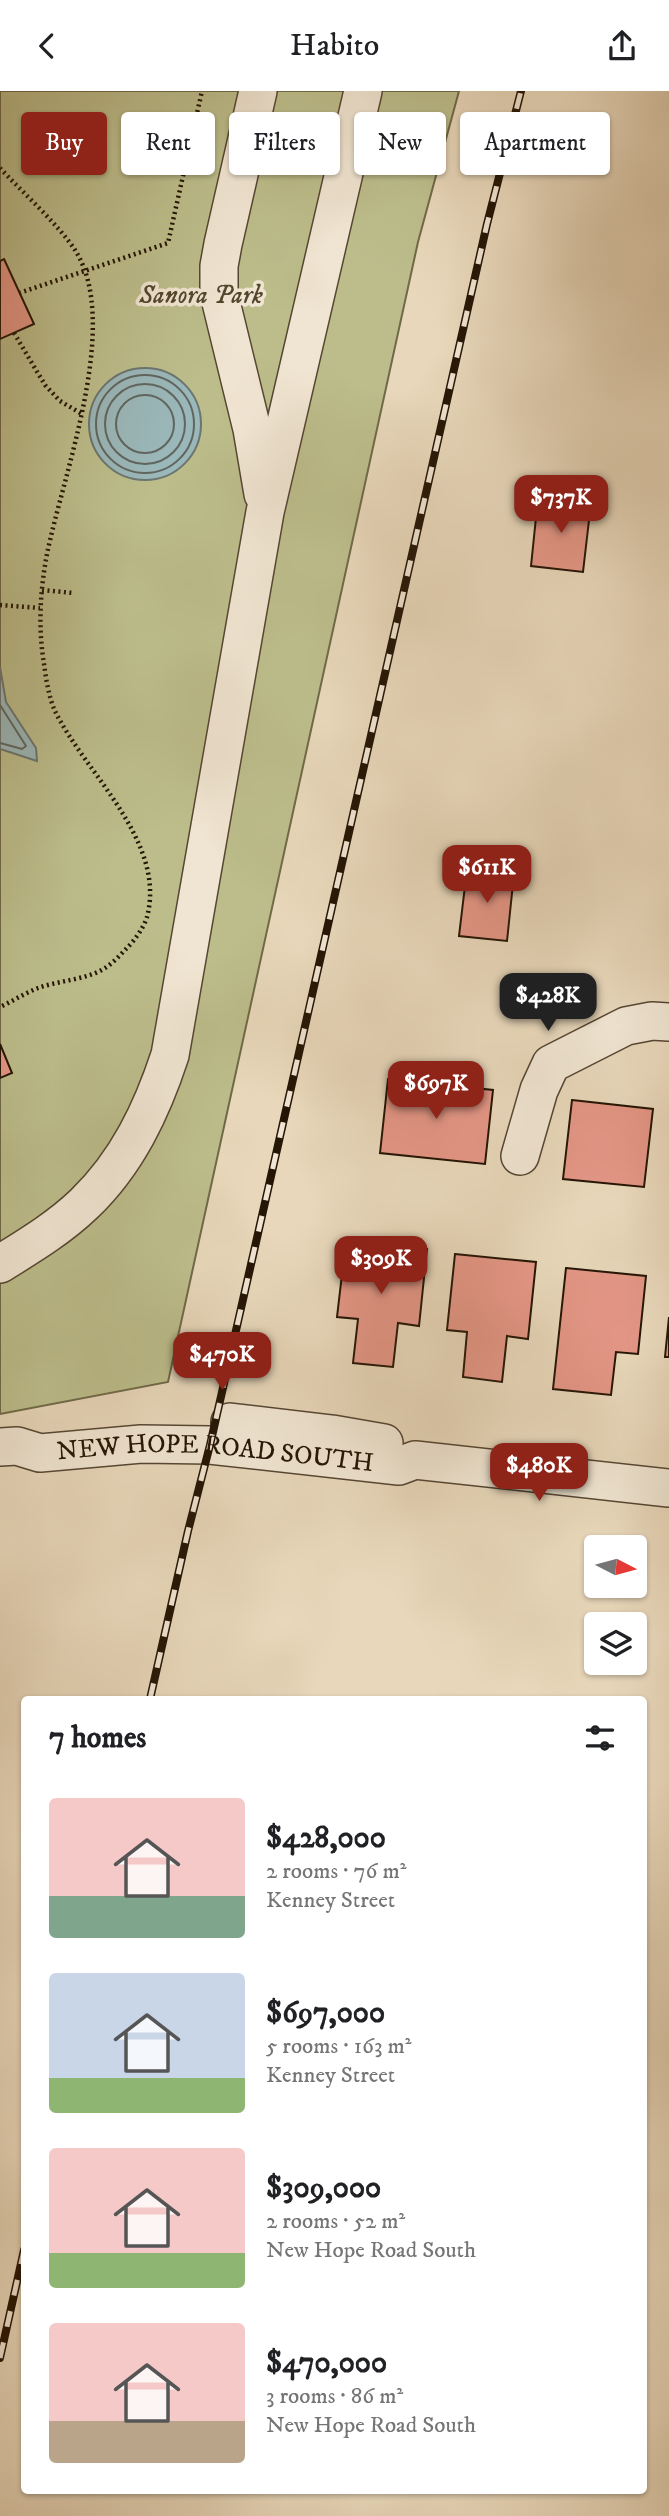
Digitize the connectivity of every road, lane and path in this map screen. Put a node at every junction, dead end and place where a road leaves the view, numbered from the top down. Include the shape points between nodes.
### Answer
1 (202, 91) edge
2 (258, 91) edge
3 (363, 91) edge
4 (0, 168) edge
5 (83, 271) junction
6 (19, 293) dead end
7 (14, 333) dead end
8 (82, 414) junction
9 (265, 512) junction
10 (42, 590) junction
11 (73, 593) dead end
12 (0, 605) edge
13 (40, 608) junction
14 (0, 1007) edge
15 (669, 1022) edge
16 (520, 1156) dead end
17 (0, 1264) edge
18 (9, 1447) edge
19 (669, 1487) edge

1 - 5 path via 168,243
2 - 9 street via 223,244 219,294 252,429
3 - 9 street
4 - 5 path via 76,252
5 - 6 path
5 - 8 path via 93,304
7 - 8 path via 45,385
8 - 10 path
9 - 17 street via 179,1012 156,1097 135,1139 85,1203
10 - 11 path
10 - 13 path
12 - 13 path
13 - 14 path via 53,708 136,841 152,889 147,919 133,942 108,967 39,988
15 - 16 street via 626,1026 551,1064
18 - 19 street, NEW HOPE ROAD SOUTH via 40,1453 141,1444 210,1445 399,1466 415,1461

